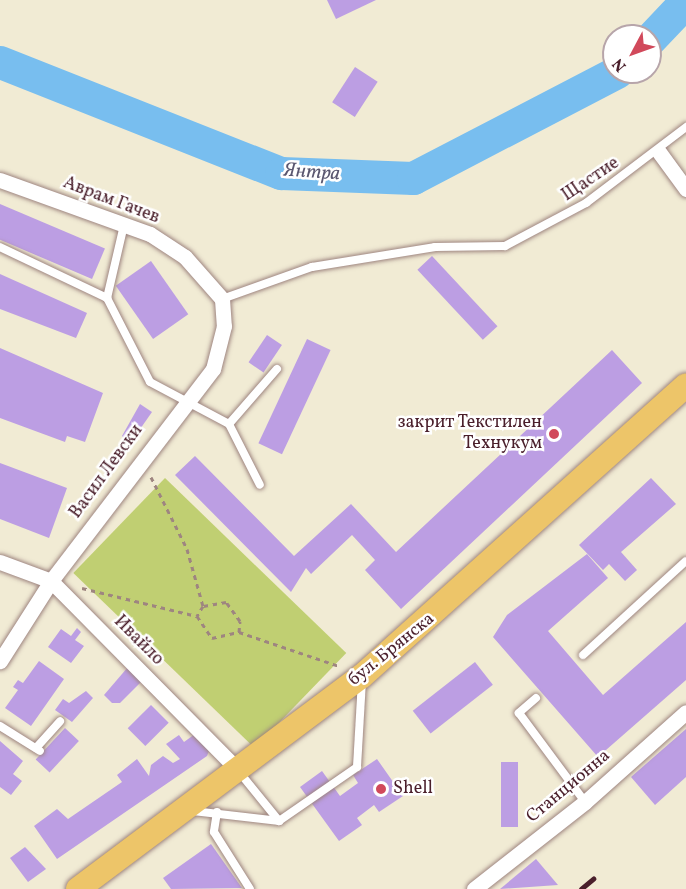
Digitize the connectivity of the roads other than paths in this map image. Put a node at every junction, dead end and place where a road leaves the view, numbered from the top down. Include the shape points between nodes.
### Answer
1 (686, 127) edge
2 (658, 152) junction
3 (0, 180) edge
4 (686, 189) edge
5 (124, 225) junction
6 (0, 247) edge
7 (108, 298) junction
8 (222, 299) junction
9 (278, 369) dead end
10 (686, 385) edge
11 (183, 401) junction
12 (229, 424) junction
13 (260, 485) dead end
14 (0, 561) edge
15 (686, 561) edge
16 (51, 581) junction
17 (584, 654) dead end
18 (0, 661) edge
19 (363, 676) junction
20 (536, 698) dead end
21 (686, 712) edge
22 (60, 721) dead end
23 (0, 726) edge
24 (236, 767) junction
25 (585, 802) junction
26 (179, 810) junction
27 (217, 812) junction
28 (279, 821) junction
29 (78, 889) edge
30 (250, 889) edge
31 (474, 889) edge

1 - 2 lane, Щастие
2 - 4 street
2 - 8 lane, Щастие via 586,203 505,246 435,247 312,267
3 - 5 street, Аврам Гачев
5 - 7 lane
5 - 8 street, Аврам Гачев via 150,234 185,256
6 - 7 lane
7 - 11 lane via 150,382
8 - 11 street, Васил Левски via 224,326 213,369
9 - 12 lane
10 - 19 main road, бул. Брянска
11 - 12 lane
11 - 16 street, Васил Левски
12 - 13 lane
14 - 16 street, Ивайло
15 - 17 lane
16 - 18 street, Васил Левски
16 - 24 street, Ивайло
19 - 24 main road, бул. Брянска
19 - 28 lane via 357,767
20 - 25 lane via 519,713
21 - 25 street, Станционна
22 - 23 lane via 38,750
24 - 26 main road, бул. Брянска
24 - 28 lane
25 - 31 street, Станционна
26 - 27 lane
26 - 29 main road, бул. Брянска
27 - 28 lane
27 - 30 lane via 214,832

